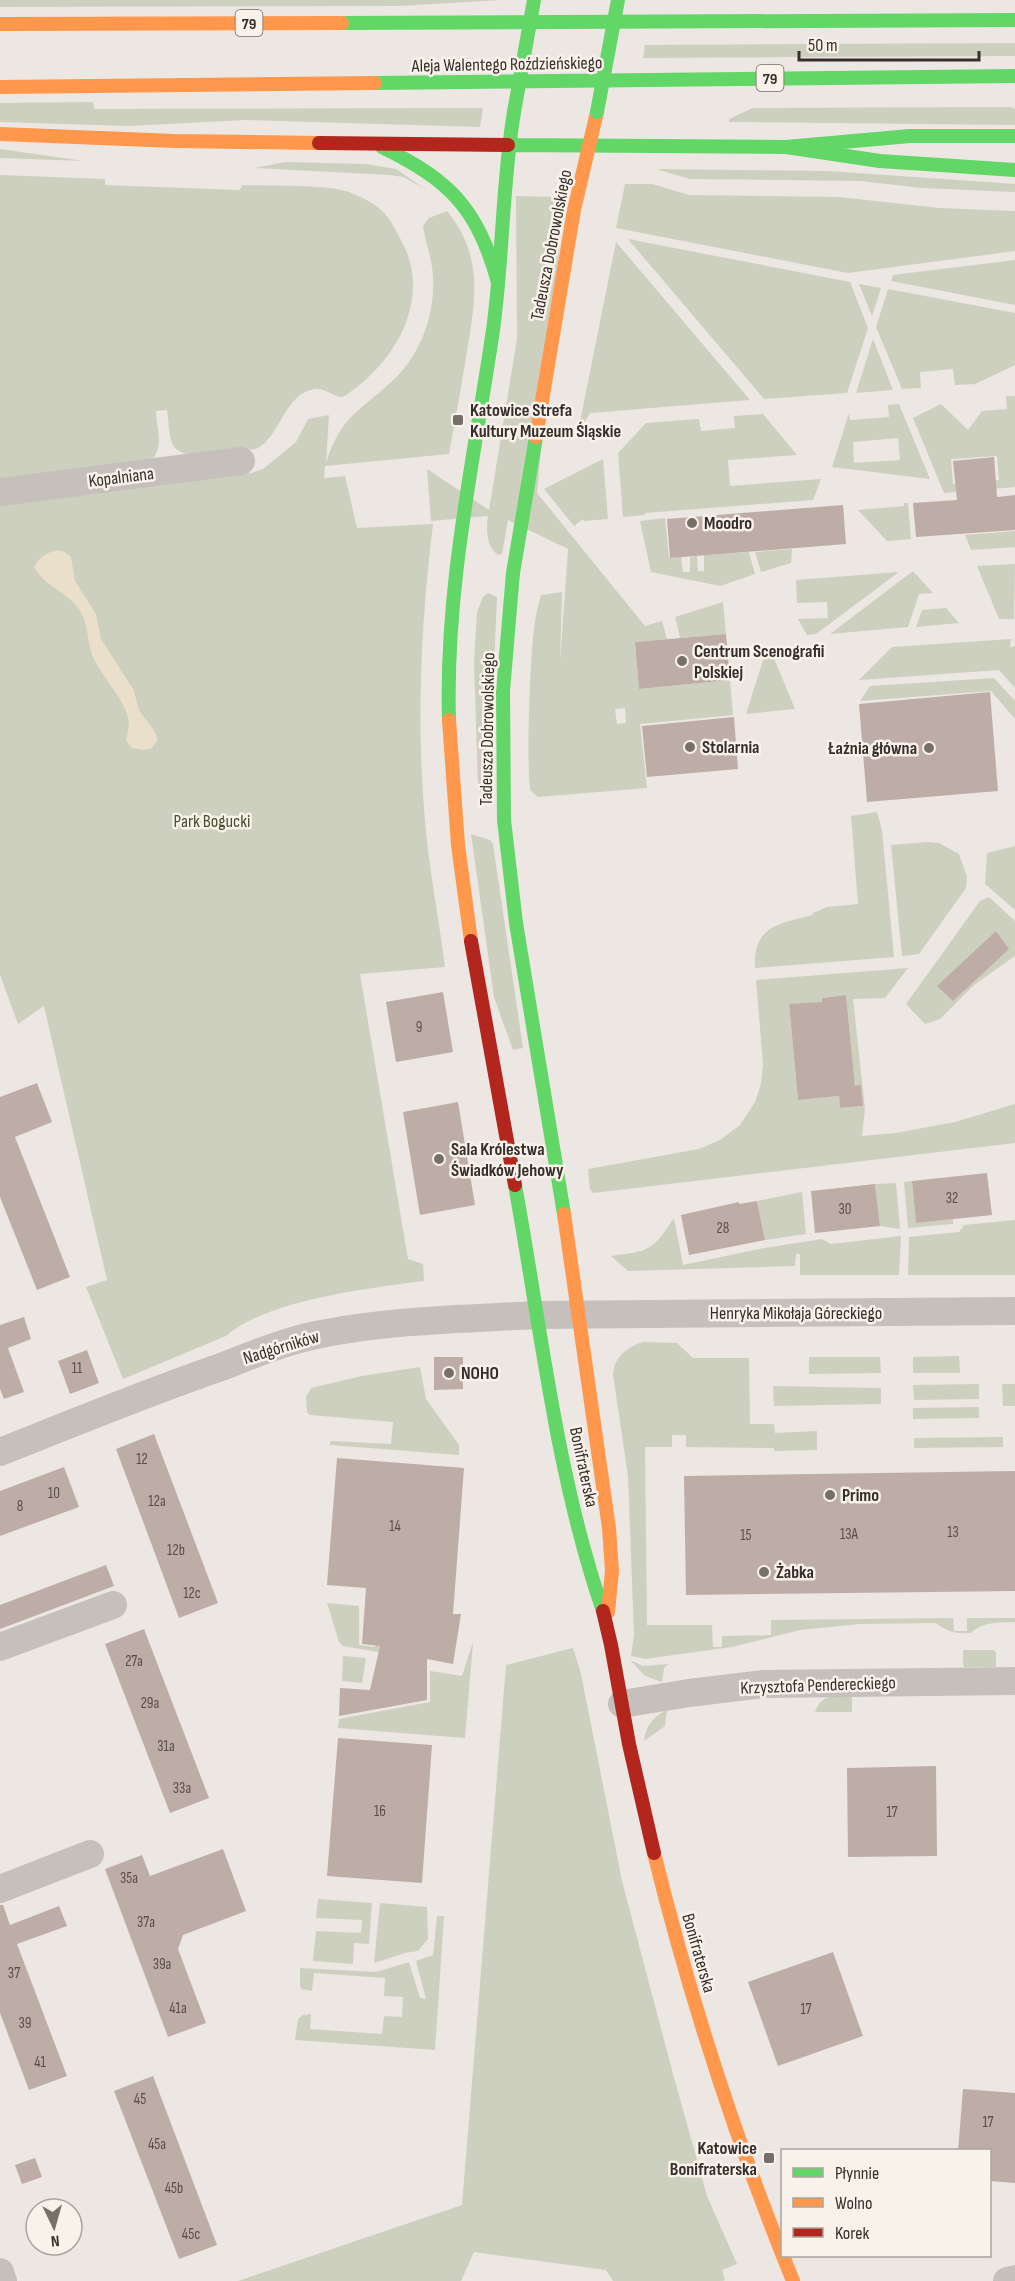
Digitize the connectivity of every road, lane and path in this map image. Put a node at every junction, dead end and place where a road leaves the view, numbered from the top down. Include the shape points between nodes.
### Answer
1 (534, 0) edge
2 (618, 0) edge
3 (1015, 20) edge
4 (0, 24) edge
5 (1015, 75) edge
6 (0, 87) edge
7 (0, 134) edge
8 (1015, 136) edge
9 (374, 144) junction
10 (508, 145) junction
11 (589, 146) junction
12 (786, 147) junction
13 (1015, 170) edge
14 (498, 282) junction
15 (241, 461) dead end
16 (0, 492) edge
17 (1015, 1311) edge
18 (537, 1315) junction
19 (577, 1315) junction
20 (0, 1452) edge
21 (114, 1605) dead end
22 (607, 1624) junction
23 (0, 1647) edge
24 (1015, 1681) edge
25 (622, 1704) junction
26 (90, 1854) dead end
27 (0, 1889) edge
28 (781, 2251) edge
29 (783, 2257) edge
30 (0, 2272) edge
31 (1015, 2279) edge
32 (3, 2281) edge
33 (793, 2281) edge
34 (1007, 2281) edge

1 - 10 street, Tadeusza Dobrowolskiego, bridge
2 - 11 street, Tadeusza Dobrowolskiego, bridge
3 - 4 street, 79
5 - 6 street, Aleja Walentego Roździeńskiego / 79
7 - 9 street
8 - 12 street via 910,136
9 - 10 street
9 - 14 street via 414,162 454,195 474,218
10 - 11 street
10 - 14 street, Tadeusza Dobrowolskiego
11 - 12 street
11 - 19 street, Tadeusza Dobrowolskiego via 573,210 513,573 502,740 504,820 516,924
12 - 13 street via 880,160
14 - 18 street, Tadeusza Dobrowolskiego via 452,606 449,738 454,818 480,998
15 - 16 street, Kopalniana
17 - 19 street, Henryka Mikołaja Góreckiego
18 - 19 street, Nadgórników
18 - 20 street, Nadgórników via 382,1323 314,1335 192,1377
18 - 22 street, Bonifraterska via 587,1568
19 - 22 street, Bonifraterska via 609,1528 612,1571
21 - 23 street
22 - 25 street, Bonifraterska
24 - 25 street, Krzysztofa Pendereckiego via 764,1684
25 - 28 street, Bonifraterska via 668,1907 702,2029 746,2164
26 - 27 street
29 - 33 street, Bonifraterska
30 - 32 street
31 - 34 street

